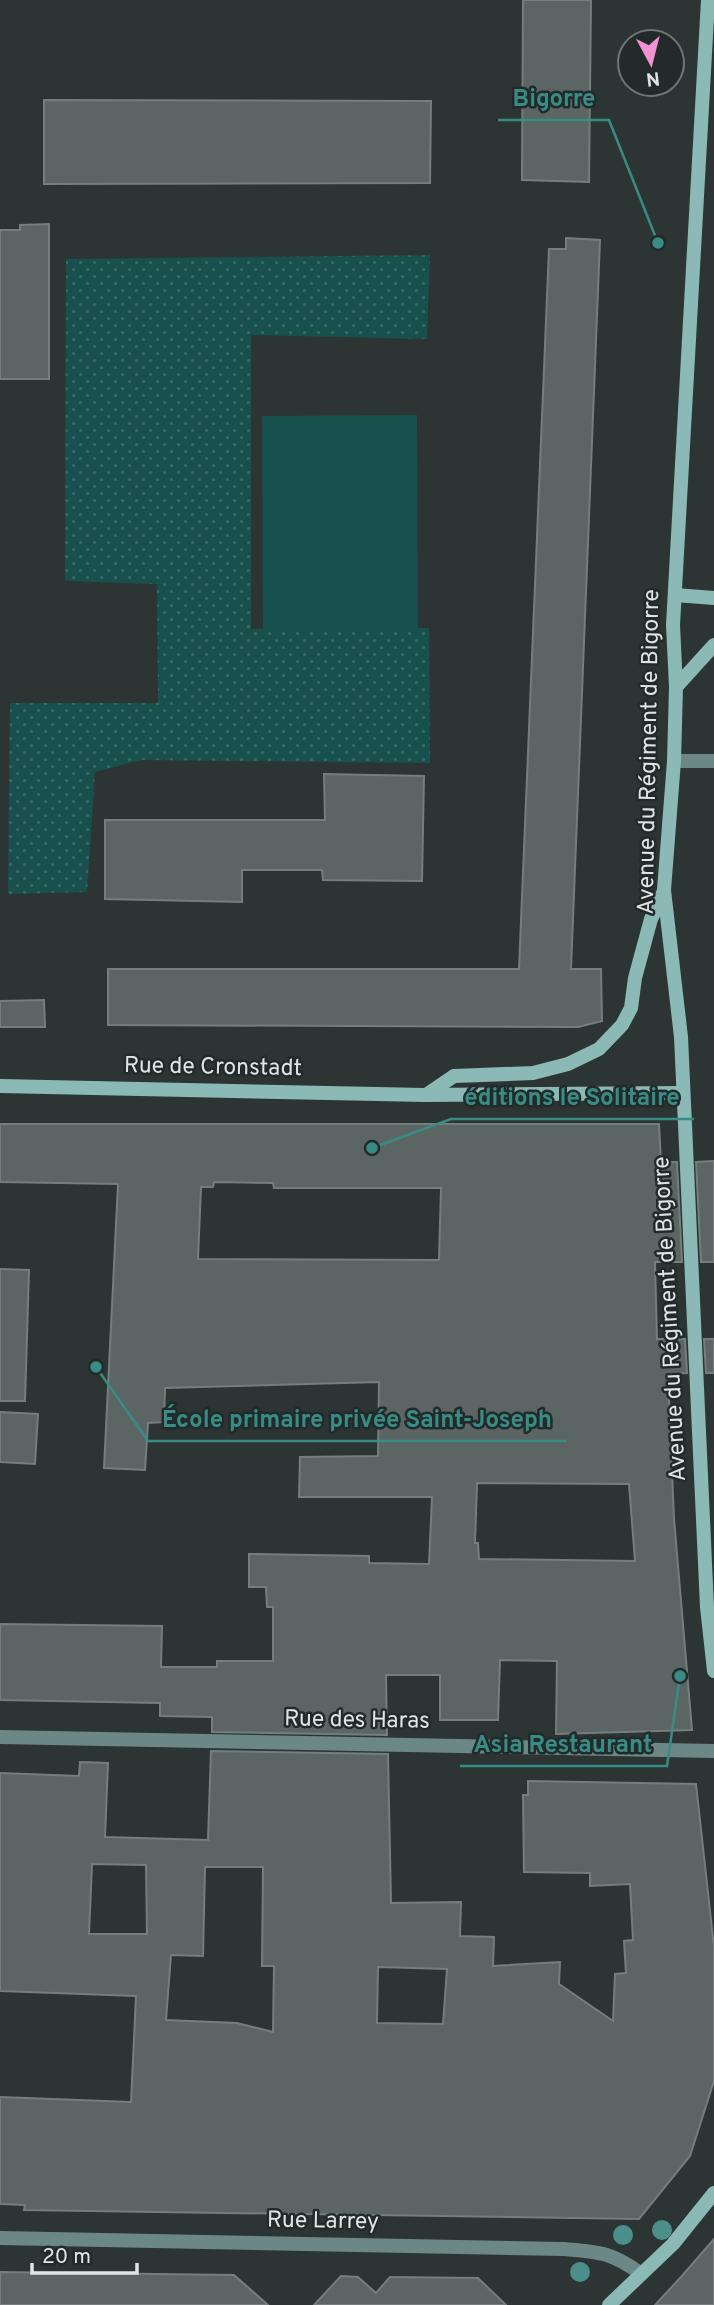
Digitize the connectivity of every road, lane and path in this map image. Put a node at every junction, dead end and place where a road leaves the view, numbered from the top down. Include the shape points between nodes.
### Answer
1 (708, 0) edge
2 (675, 595) junction
3 (714, 598) edge
4 (714, 645) edge
5 (676, 688) junction
6 (674, 761) junction
7 (714, 761) edge
8 (664, 890) junction
9 (0, 1086) edge
10 (683, 1093) junction
11 (425, 1095) junction
12 (714, 1671) edge
13 (0, 1737) edge
14 (714, 1751) edge
15 (714, 2193) edge
16 (0, 2238) edge
17 (640, 2273) junction
18 (609, 2305) edge

1 - 2 main road, Avenue du Régiment de Bigorre
2 - 3 main road
2 - 5 main road, Avenue du Régiment de Bigorre
4 - 5 main road
5 - 6 main road, Avenue du Régiment de Bigorre
6 - 7 street
6 - 8 main road, Avenue du Régiment de Bigorre
8 - 10 main road, Avenue du Régiment de Bigorre
8 - 11 main road via 651,919 631,1008 599,1049 568,1064 533,1073 454,1076
9 - 11 main road, Rue de Cronstadt
10 - 11 main road, Rue de Cronstadt
10 - 12 main road, Avenue du Régiment de Bigorre via 707,1607
13 - 14 street, Rue des Haras
15 - 17 main road via 673,2244
16 - 17 street, Rue Larrey via 564,2249 618,2258
17 - 18 main road

